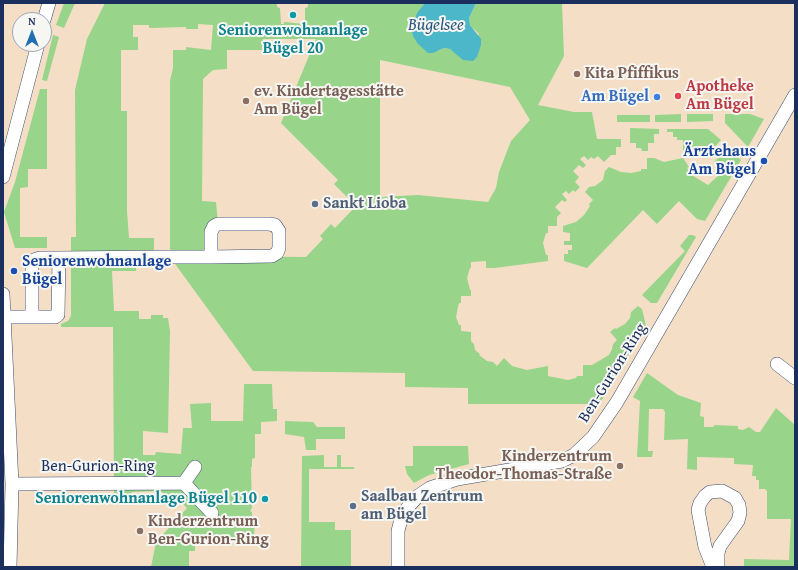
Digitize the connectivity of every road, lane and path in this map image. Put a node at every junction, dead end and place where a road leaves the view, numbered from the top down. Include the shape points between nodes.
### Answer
1 (36, 52) edge
2 (795, 96) edge
3 (3, 177) edge
4 (211, 257) junction
5 (59, 258) junction
6 (3, 294) edge
7 (4, 317) junction
8 (32, 317) junction
9 (777, 364) dead end
10 (795, 378) edge
11 (195, 467) dead end
12 (12, 484) junction
13 (184, 484) junction
14 (212, 513) dead end
15 (700, 525) junction
16 (732, 531) junction
17 (10, 567) edge
18 (398, 567) edge
19 (713, 567) edge
20 (718, 567) edge

1 - 3 street
2 - 18 street, Ben-Gurion-Ring via 621,396 593,437 574,455 562,461 458,479 430,488 418,496 401,519 398,531
4 - 4 street via 272,256 277,254 279,248 279,231 275,225 268,224 218,224 211,232
4 - 5 street
5 - 8 street via 34,260
5 - 8 street via 58,315
6 - 7 street
7 - 8 street
7 - 12 street
9 - 10 street
11 - 13 street
12 - 13 street, Ben-Gurion-Ring
12 - 17 street
13 - 14 street
15 - 16 street via 712,535 725,535
15 - 16 street via 700,502 710,492 722,491 735,498 739,505 738,521
15 - 19 street
16 - 20 street via 720,546

